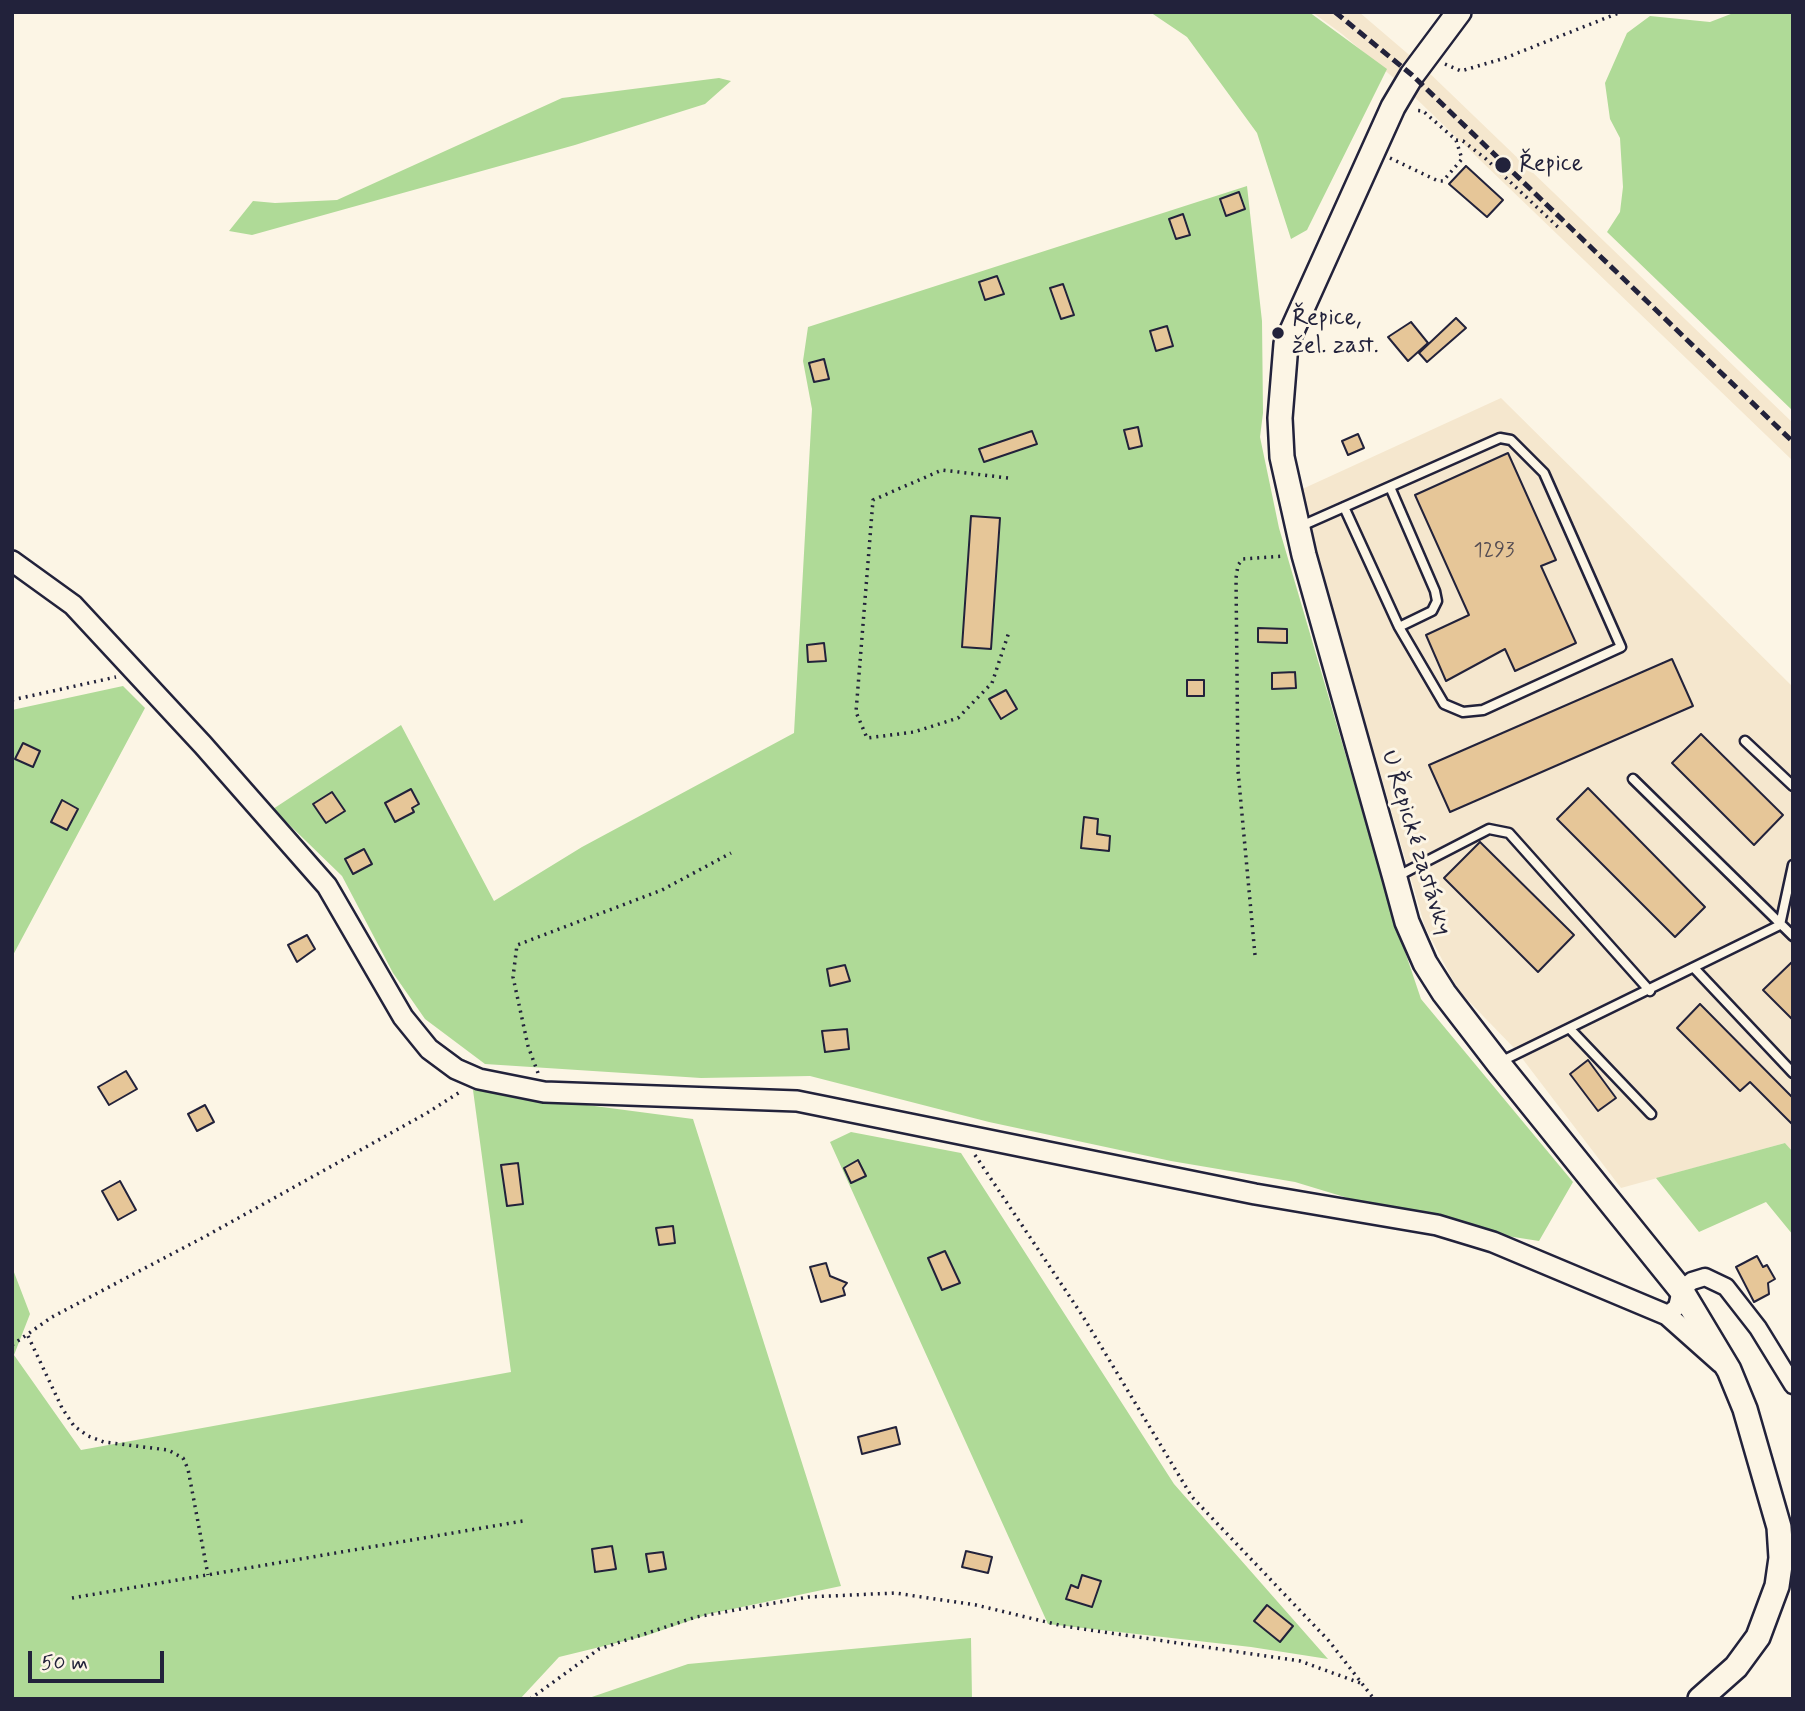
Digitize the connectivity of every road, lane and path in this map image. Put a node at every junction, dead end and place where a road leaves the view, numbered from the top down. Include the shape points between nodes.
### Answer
1 (1459, 12) edge
2 (1621, 12) edge
3 (1429, 52) junction
4 (1393, 107) junction
5 (1456, 140) junction
6 (1373, 149) junction
7 (1561, 230) dead end
8 (1008, 478) dead end
9 (1390, 486) junction
10 (1344, 507) junction
11 (1297, 528) junction
12 (1304, 555) junction
13 (12, 561) edge
14 (1399, 627) junction
15 (1009, 632) dead end
16 (135, 672) junction
17 (12, 700) edge
18 (1745, 741) dead end
19 (1633, 779) dead end
20 (1793, 786) edge
21 (731, 853) dead end
22 (1793, 864) edge
23 (1395, 878) junction
24 (1780, 925) junction
25 (1793, 936) edge
26 (1255, 956) dead end
27 (1695, 969) junction
28 (1650, 990) junction
29 (1570, 1029) junction
30 (1498, 1063) junction
31 (1793, 1073) edge
32 (479, 1079) junction
33 (544, 1092) junction
34 (1651, 1114) dead end
35 (963, 1136) junction
36 (1681, 1290) junction
37 (1667, 1315) junction
38 (28, 1336) junction
39 (12, 1345) edge
40 (1729, 1370) junction
41 (1793, 1385) edge
42 (523, 1521) dead end
43 (208, 1575) junction
44 (72, 1598) dead end
45 (1363, 1684) junction
46 (530, 1699) edge
47 (1374, 1699) edge
48 (1700, 1699) edge

1 - 3 main road, U Řepické zastávky
2 - 3 path via 1461,71
3 - 4 main road, U Řepické zastávky
4 - 5 path via 1423,111
4 - 6 main road, U Řepické zastávky
5 - 6 path via 1462,159 1443,181
5 - 7 path via 1486,159
6 - 11 main road, U Řepické zastávky via 1286,344 1282,457
8 - 15 path via 942,470 873,500 856,712 867,738 914,732 958,718 992,682
9 - 10 lane
9 - 14 lane via 1437,601 1432,611
9 - 14 lane via 1500,438 1511,440 1544,473 1621,647 1483,710 1463,712 1444,704
10 - 11 lane
10 - 14 lane
11 - 12 main road, U Řepické zastávky
12 - 23 main road, U Řepické zastávky
12 - 26 path via 1251,556 1238,565 1238,771
13 - 16 street via 73,605
16 - 17 path
16 - 32 street via 327,886 403,1017 429,1049
18 - 20 lane
19 - 24 lane
21 - 33 path via 662,890 517,944 513,977
22 - 24 lane
23 - 28 lane via 1489,829 1509,833
23 - 30 main road, U Řepické zastávky via 1425,963
24 - 25 lane
24 - 27 lane
27 - 28 lane
27 - 31 lane
28 - 29 lane
29 - 30 lane
29 - 34 lane
30 - 36 main road, U Řepické zastávky
32 - 33 street
32 - 38 path via 427,1114 52,1317
33 - 35 street via 797,1101
35 - 37 street via 1437,1225 1493,1242
35 - 45 path via 1082,1315 1192,1497 1329,1641
36 - 37 street via 1677,1307
36 - 40 main road, U Řepické zastávky
36 - 41 street via 1705,1277 1726,1287
37 - 40 street
38 - 39 path
38 - 43 path via 74,1426 104,1442 168,1450 183,1458
40 - 48 main road, U Řepické zastávky via 1772,1497 1781,1558 1777,1586 1758,1637 1736,1667
42 - 43 path
43 - 44 path
45 - 46 path via 1300,1661 1063,1626 976,1605 895,1593 808,1597 696,1617 599,1649
45 - 47 path

